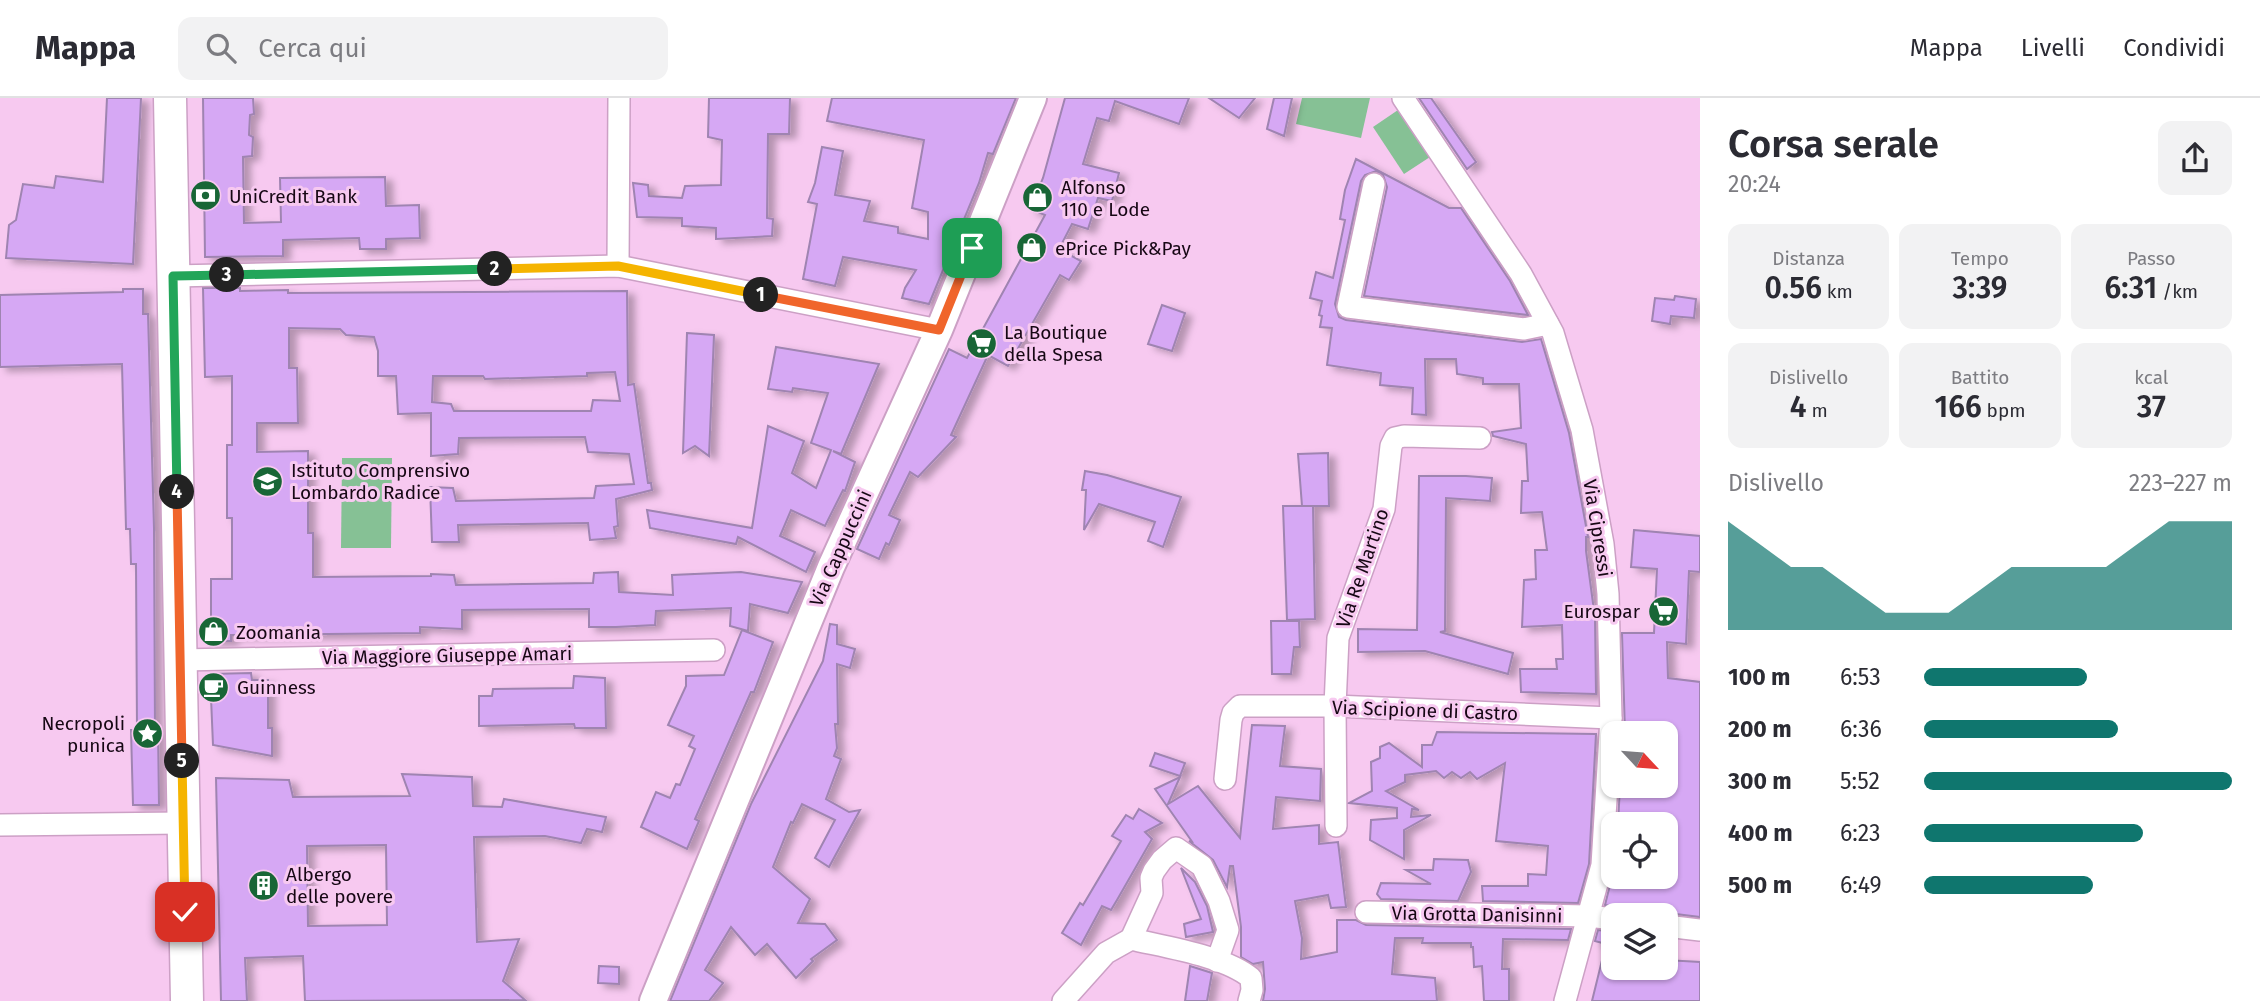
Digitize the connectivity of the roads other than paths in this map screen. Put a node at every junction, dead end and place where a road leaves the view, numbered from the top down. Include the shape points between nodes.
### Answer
1 (170, 98) edge
2 (619, 98) edge
3 (1033, 98) edge
4 (1403, 98) edge
5 (1374, 184) dead end
6 (618, 266) junction
7 (173, 276) junction
8 (1548, 324) junction
9 (939, 330) junction
10 (1480, 438) dead end
11 (714, 650) dead end
12 (181, 660) junction
13 (1335, 706) junction
14 (1611, 718) junction
15 (1224, 779) dead end
16 (184, 823) junction
17 (0, 825) edge
18 (1336, 826) dead end
19 (1366, 912) dead end
20 (1588, 916) junction
21 (1601, 918) edge
22 (1678, 927) edge
23 (1700, 930) edge
24 (1131, 939) junction
25 (1217, 961) junction
26 (187, 1001) edge
27 (653, 1001) edge
28 (1063, 1001) edge
29 (1249, 1001) edge
30 (1564, 1001) edge

1 - 7 main road
2 - 6 street
3 - 9 street, Via Cappuccini
4 - 8 street, Via Cipressi via 1521,274
5 - 8 street via 1348,307 1524,329
6 - 7 street
6 - 9 street
7 - 12 main road
8 - 14 street, Via Cipressi via 1582,430 1603,544
9 - 27 street, Via Cappuccini via 831,567
10 - 13 street, Via Re Martino via 1395,438 1384,509 1338,638
11 - 12 street, Via Maggiore Giuseppe Amari
12 - 16 main road
13 - 14 street, Via Scipione di Castro
13 - 15 street, Via Scipione di Castro via 1240,706 1231,720
13 - 18 street, Via Re Martino
14 - 20 street, Via Cipressi via 1602,865
16 - 17 street
16 - 26 main road
19 - 20 street, Via Grotta Danisinni
20 - 21 street, Via Grotta Danisinni
20 - 30 street, Via Cipressi
22 - 23 street
24 - 25 street
24 - 25 street via 1152,893 1154,871 1177,848 1202,866 1219,901 1228,930
24 - 28 street via 1106,953
25 - 29 street via 1251,978

